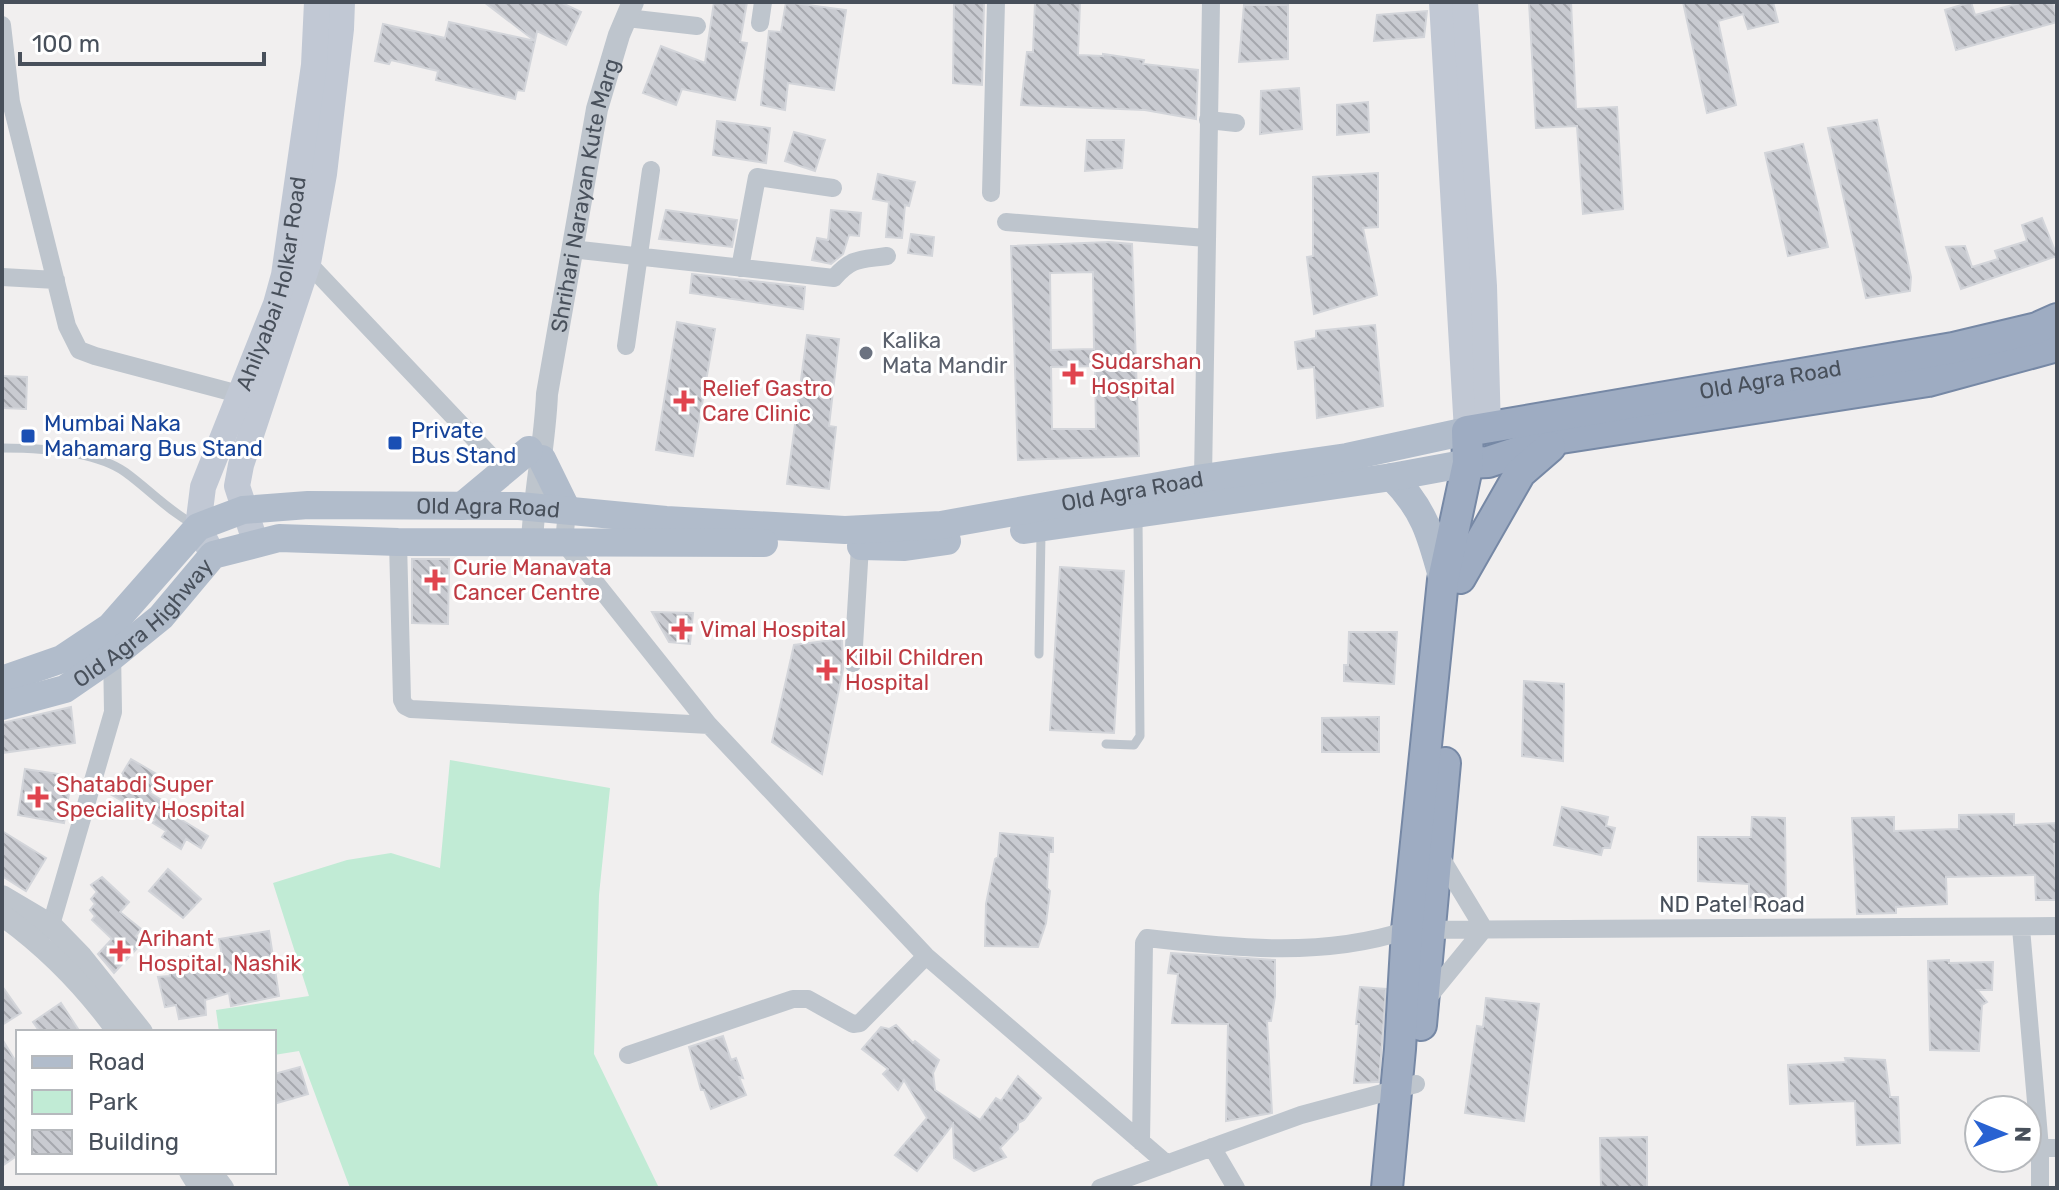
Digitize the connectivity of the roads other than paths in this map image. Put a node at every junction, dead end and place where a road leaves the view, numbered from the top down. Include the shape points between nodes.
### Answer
1 (317, 2) edge
2 (342, 2) edge
3 (763, 2) edge
4 (996, 2) edge
5 (1211, 2) edge
6 (1442, 2) edge
7 (1465, 2) edge
8 (630, 10) edge
9 (760, 23) dead end
10 (2, 25) edge
11 (697, 26) dead end
12 (8, 116) edge
13 (1208, 120) junction
14 (1236, 123) dead end
15 (1208, 146) junction
16 (1219, 164) dead end
17 (651, 170) dead end
18 (833, 188) dead end
19 (991, 193) dead end
20 (1006, 222) dead end
21 (1206, 238) junction
22 (571, 249) junction
23 (637, 256) junction
24 (887, 256) dead end
25 (308, 263) junction
26 (740, 268) junction
27 (2, 277) edge
28 (56, 280) junction
29 (2057, 319) edge
30 (626, 346) dead end
31 (2057, 346) edge
32 (251, 397) junction
33 (1477, 430) junction
34 (1561, 438) junction
35 (2, 448) edge
36 (536, 454) junction
37 (1478, 463) junction
38 (505, 471) junction
39 (1392, 477) junction
40 (1203, 478) junction
41 (1136, 502) junction
42 (462, 506) junction
43 (526, 507) junction
44 (243, 510) junction
45 (567, 510) junction
46 (198, 527) junction
47 (1041, 527) junction
48 (267, 541) junction
49 (398, 542) junction
50 (524, 542) junction
51 (564, 543) junction
52 (860, 546) junction
53 (213, 555) junction
54 (1451, 579) junction
55 (110, 627) junction
56 (1039, 654) dead end
57 (113, 656) junction
58 (853, 663) dead end
59 (2, 680) edge
60 (2, 706) edge
61 (709, 725) junction
62 (1106, 744) dead end
63 (1438, 853) junction
64 (2, 896) edge
65 (2, 915) edge
66 (2057, 926) edge
67 (2021, 928) junction
68 (1419, 929) junction
69 (1484, 929) junction
70 (43, 932) junction
71 (926, 956) junction
72 (1423, 1003) junction
73 (116, 1030) edge
74 (140, 1030) edge
75 (628, 1055) dead end
76 (1406, 1087) junction
77 (1141, 1142) junction
78 (1212, 1147) junction
79 (2049, 1148) edge
80 (1167, 1164) junction
81 (1100, 1188) edge
82 (1236, 1188) edge
83 (1387, 1188) edge
84 (1405, 1188) edge
85 (2040, 1188) edge

1 - 32 main road, Ahilyabai Holkar Road via 314,65 284,275
2 - 25 main road, Ahilyabai Holkar Road via 324,174
3 - 9 street
4 - 19 street
5 - 13 street
6 - 33 main road
7 - 33 main road via 1484,286
8 - 11 street
8 - 22 street, Shrihari Narayan Kute Marg via 597,109
10 - 12 street
12 - 28 street
13 - 14 street
13 - 15 street
15 - 16 street
15 - 21 street
17 - 23 street
18 - 26 street via 757,177
20 - 21 street
21 - 40 street
22 - 23 street
22 - 36 street, Shrihari Narayan Kute Marg
23 - 26 street
23 - 30 street
24 - 26 street via 857,259 834,278
25 - 32 main road, Ahilyabai Holkar Road
25 - 38 street
27 - 28 street
28 - 32 street via 79,350
29 - 33 highway, Old Agra Road via 1953,348 1859,366
31 - 34 highway, Old Agra Road via 1928,381
32 - 44 main road, Ahilyabai Holkar Road via 237,486
32 - 46 main road, Ahilyabai Holkar Road via 203,487
33 - 37 highway
33 - 40 main road, Old Agra Road via 1347,457
34 - 37 highway, Old Agra Road
34 - 54 highway via 1520,473
35 - 46 lane via 85,456 123,470
36 - 38 main road
36 - 43 street, Shrihari Narayan Kute Marg
36 - 45 main road
37 - 39 main road, Old Agra Road
37 - 54 highway
38 - 42 main road
39 - 41 main road, Old Agra Road
39 - 54 main road via 1410,495
40 - 41 main road, Old Agra Road
41 - 45 main road, Old Agra Road via 941,525 845,530
41 - 47 main road, Old Agra Road
41 - 62 lane via 1140,736 1134,745
42 - 43 main road, Old Agra Road
42 - 44 main road, Old Agra Road
43 - 45 main road, Old Agra Road
43 - 50 street, Shrihari Narayan Kute Marg
44 - 46 main road, Old Agra Road
44 - 48 main road, Ahilyabai Holkar Road
45 - 51 street
46 - 53 main road
46 - 55 main road, Old Agra Highway
47 - 52 main road, Old Agra Road via 905,547
47 - 56 lane
48 - 49 main road, Old Agra Road
48 - 53 main road, Old Agra Highway
49 - 50 main road, Old Agra Road
49 - 61 street via 405,706
50 - 51 main road, Old Agra Road
51 - 52 main road, Old Agra Road
51 - 61 street
52 - 58 street
53 - 57 main road, Old Agra Highway via 161,617
54 - 63 highway
54 - 68 highway
55 - 57 street
55 - 59 main road, Old Agra Highway via 62,659
57 - 60 main road, Old Agra Highway via 65,689
57 - 70 street via 113,712
61 - 71 street
63 - 68 highway
63 - 69 street
64 - 70 street
65 - 70 street
66 - 67 street, ND Patel Road
67 - 69 street, ND Patel Road
67 - 79 street
68 - 69 street, ND Patel Road
68 - 72 highway
68 - 76 highway
68 - 77 street, ND Patel Road via 1369,941 1262,949 1145,940
69 - 72 street
70 - 73 street
70 - 74 street via 82,957
71 - 75 street via 860,1023 808,999 793,999
71 - 77 street
72 - 76 highway
76 - 78 street via 1301,1115
76 - 83 highway
76 - 84 highway
77 - 80 street
78 - 80 street
78 - 82 street
79 - 85 street
80 - 81 street

